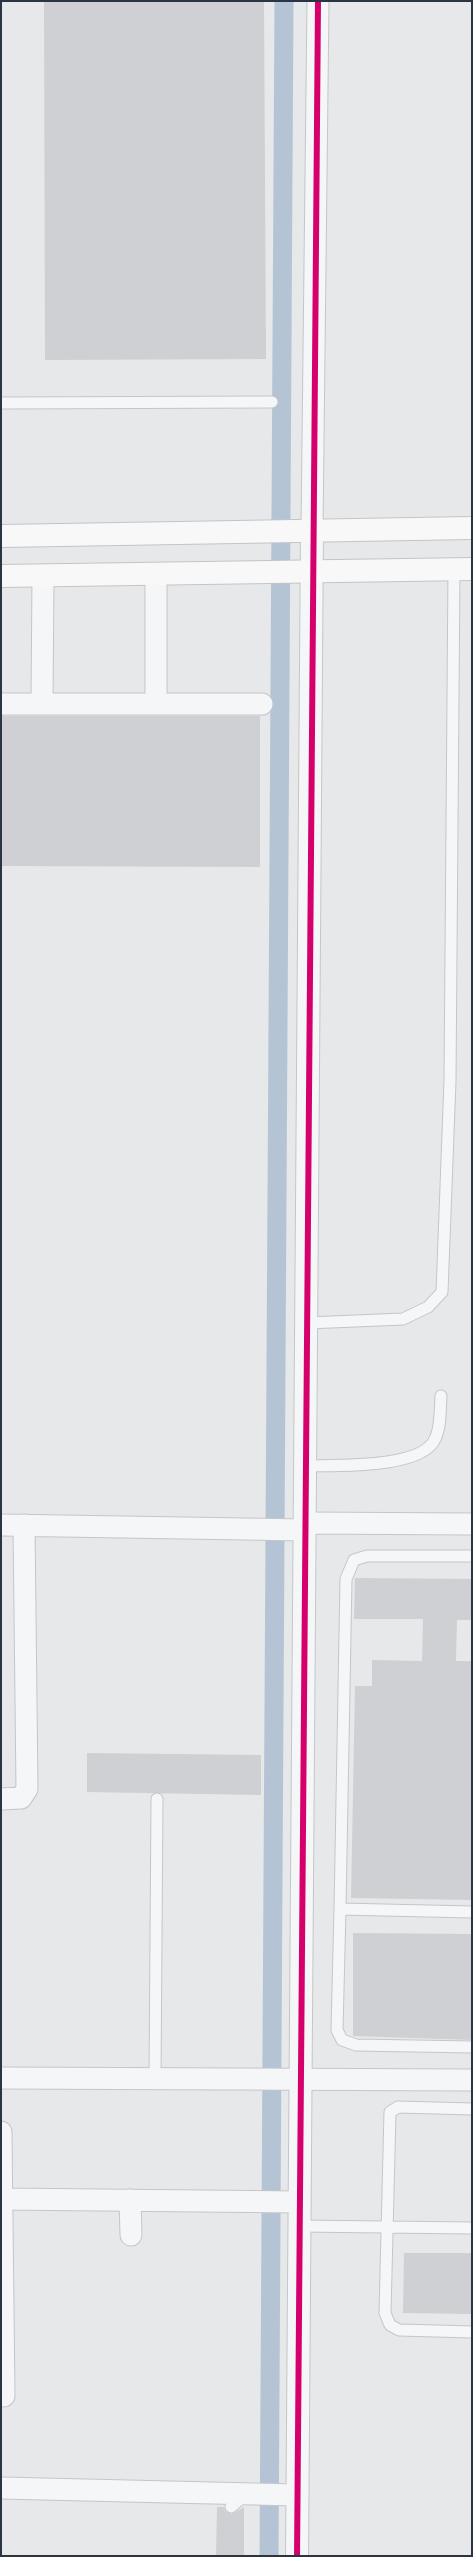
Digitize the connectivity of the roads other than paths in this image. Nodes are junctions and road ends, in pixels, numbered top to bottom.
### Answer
1 (318, 1) edge
2 (272, 402) dead end
3 (1, 403) edge
4 (472, 528) edge
5 (312, 529) junction
6 (1, 536) edge
7 (463, 569) edge
8 (313, 570) junction
9 (156, 574) junction
10 (43, 575) junction
11 (1, 576) edge
12 (1, 704) edge
13 (42, 704) junction
14 (156, 704) junction
15 (262, 704) dead end
16 (307, 1323) junction
17 (441, 1396) dead end
18 (306, 1466) junction
19 (472, 1524) edge
20 (1, 1525) edge
21 (24, 1525) junction
22 (294, 1528) junction
23 (472, 1556) edge
24 (1, 1798) edge
25 (157, 1798) dead end
26 (340, 1909) junction
27 (472, 1912) edge
28 (472, 2047) edge
29 (1, 2078) edge
30 (155, 2078) junction
31 (294, 2079) junction
32 (472, 2080) edge
33 (472, 2109) edge
34 (1, 2132) edge
35 (2, 2199) edge
36 (130, 2200) junction
37 (292, 2202) junction
38 (300, 2226) junction
39 (386, 2227) junction
40 (472, 2228) edge
41 (131, 2236) dead end
42 (2, 2328) edge
43 (472, 2332) edge
44 (4, 2396) dead end
45 (1, 2488) edge
46 (254, 2493) junction
47 (291, 2494) junction
48 (231, 2507) dead end
49 (297, 2556) edge

1 - 5 street
2 - 3 lane
4 - 5 main road
5 - 6 main road
5 - 8 street
7 - 8 main road
7 - 16 lane
8 - 9 main road
8 - 16 street
9 - 10 main road
9 - 14 street
10 - 11 main road
10 - 13 street
12 - 13 street
13 - 14 street
14 - 15 street
16 - 18 street
17 - 18 lane
18 - 22 street
19 - 22 street
20 - 21 street
21 - 22 street
21 - 24 street
22 - 31 street
23 - 26 lane
25 - 30 lane
26 - 27 lane
26 - 28 lane
29 - 30 street
30 - 31 street
31 - 32 street
31 - 37 street
33 - 39 lane
34 - 35 street
35 - 36 street
35 - 42 street
36 - 37 street
36 - 41 street
37 - 38 street
38 - 39 lane
38 - 47 street
39 - 40 lane
39 - 43 lane
42 - 44 street
45 - 46 street
46 - 47 street
46 - 48 lane
47 - 49 street

